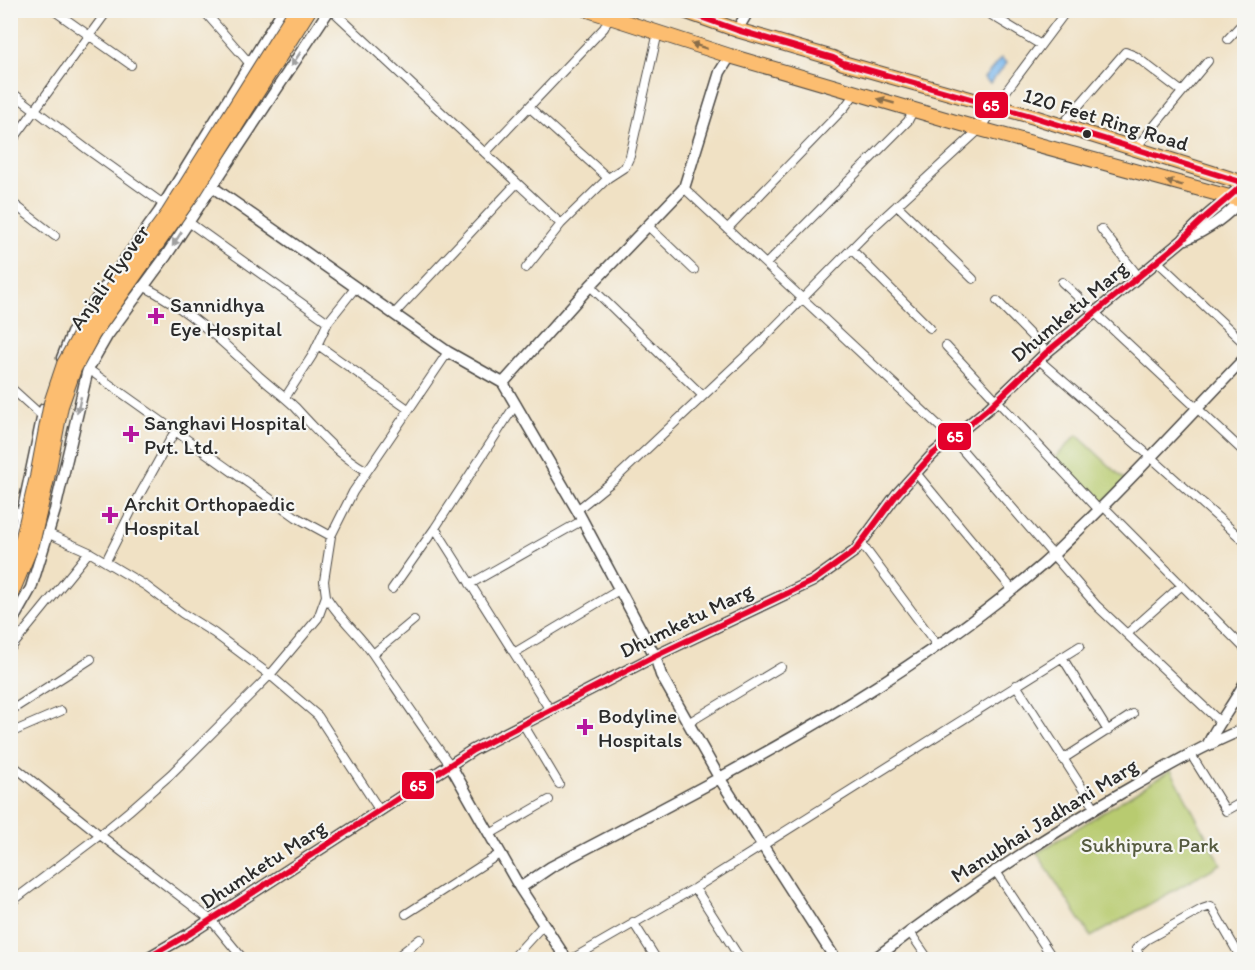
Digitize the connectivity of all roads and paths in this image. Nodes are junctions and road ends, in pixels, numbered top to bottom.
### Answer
1 (53, 10) edge
2 (108, 10) edge
3 (283, 10) edge
4 (296, 10) edge
5 (309, 10) edge
6 (330, 10) edge
7 (588, 10) edge
8 (681, 10) edge
9 (749, 10) edge
10 (983, 10) edge
11 (1067, 10) edge
12 (205, 11) edge
13 (609, 18) junction
14 (737, 30) junction
15 (1245, 30) edge
16 (658, 32) junction
17 (89, 37) junction
18 (1228, 39) dead end
19 (1041, 45) junction
20 (730, 56) junction
21 (1208, 61) dead end
22 (131, 65) dead end
23 (251, 65) junction
24 (10, 91) edge
25 (856, 92) junction
26 (1181, 92) junction
27 (995, 106) junction
28 (529, 108) junction
29 (36, 109) junction
30 (914, 109) junction
31 (1061, 126) junction
32 (980, 129) junction
33 (10, 144) edge
34 (1135, 149) junction
35 (485, 153) junction
36 (608, 178) junction
37 (517, 183) junction
38 (1245, 183) edge
39 (211, 186) junction
40 (684, 188) junction
41 (1240, 199) edge
42 (10, 201) edge
43 (164, 205) junction
44 (897, 205) junction
45 (188, 222) junction
46 (561, 224) junction
47 (648, 226) junction
48 (728, 228) junction
49 (1101, 229) dead end
50 (55, 236) dead end
51 (851, 249) junction
52 (1158, 262) junction
53 (766, 264) junction
54 (525, 268) dead end
55 (694, 270) dead end
56 (1139, 277) junction
57 (973, 279) dead end
58 (1062, 282) dead end
59 (143, 286) junction
60 (590, 286) junction
61 (356, 287) junction
62 (803, 298) junction
63 (998, 301) dead end
64 (1094, 313) junction
65 (394, 314) junction
66 (328, 322) junction
67 (930, 328) dead end
68 (1245, 343) edge
69 (318, 345) junction
70 (946, 346) dead end
71 (448, 352) junction
72 (1043, 356) junction
73 (1245, 359) edge
74 (88, 369) junction
75 (504, 383) junction
76 (10, 387) edge
77 (702, 395) junction
78 (285, 398) junction
79 (996, 401) junction
80 (516, 404) junction
81 (408, 409) junction
82 (1197, 409) junction
83 (42, 416) junction
84 (175, 431) junction
85 (952, 438) junction
86 (1245, 452) edge
87 (1152, 458) junction
88 (367, 471) junction
89 (916, 473) junction
90 (10, 505) edge
91 (1101, 508) junction
92 (580, 515) junction
93 (21, 518) junction
94 (435, 528) junction
95 (47, 533) junction
96 (331, 536) junction
97 (1245, 541) edge
98 (861, 543) junction
99 (10, 549) edge
100 (89, 552) junction
101 (1053, 555) junction
102 (106, 561) junction
103 (10, 569) edge
104 (470, 584) junction
105 (1182, 585) junction
106 (392, 589) dead end
107 (1012, 589) junction
108 (619, 590) junction
109 (326, 596) junction
110 (10, 597) edge
111 (414, 620) dead end
112 (10, 624) edge
113 (1128, 633) junction
114 (937, 645) junction
115 (1080, 646) dead end
116 (1245, 648) edge
117 (10, 649) edge
118 (514, 653) junction
119 (373, 654) junction
120 (655, 656) junction
121 (1062, 657) junction
122 (91, 659) dead end
123 (781, 667) dead end
124 (270, 675) junction
125 (1245, 684) edge
126 (1016, 685) junction
127 (550, 710) junction
128 (10, 711) edge
129 (61, 711) dead end
130 (1133, 714) dead end
131 (1220, 720) junction
132 (688, 723) junction
133 (523, 724) junction
134 (1245, 729) edge
135 (1108, 730) junction
136 (10, 733) edge
137 (1208, 744) junction
138 (1190, 753) junction
139 (1064, 759) junction
140 (10, 763) edge
141 (451, 766) junction
142 (720, 779) junction
143 (559, 784) dead end
144 (549, 800) dead end
145 (1245, 801) edge
146 (1095, 808) junction
147 (380, 811) junction
148 (490, 834) junction
149 (100, 835) junction
150 (763, 844) junction
151 (501, 853) junction
152 (995, 870) junction
153 (520, 888) junction
154 (695, 888) junction
155 (10, 903) edge
156 (406, 914) dead end
157 (211, 920) junction
158 (633, 922) junction
159 (543, 925) junction
160 (909, 931) junction
161 (420, 939) dead end
162 (144, 960) edge
163 (244, 960) edge
164 (393, 960) edge
165 (511, 960) edge
166 (569, 960) edge
167 (657, 960) edge
168 (741, 960) edge
169 (836, 960) edge
170 (873, 960) edge
171 (930, 960) edge
172 (1054, 960) edge
173 (1142, 960) edge
174 (1242, 960) edge

1 - 17 street
2 - 17 street
3 - 23 street
4 - 103 main road, Anjali Flyover, bridge
5 - 110 main road, Anjali Flyover, bridge
6 - 35 street
6 -> 39 street
7 - 13 main road, 120 Feet Ring Road
8 - 14 main road, 120 Feet Ring Road
9 - 14 street
10 - 19 street
11 - 19 street
12 - 23 street
13 - 16 main road, 120 Feet Ring Road
13 - 28 street
14 - 27 main road, 120 Feet Ring Road
15 - 18 street
20 -> 16 main road, 120 Feet Ring Road
16 - 36 street
17 - 22 street
17 - 29 street
19 - 27 street
20 - 25 main road, 120 Feet Ring Road
20 - 40 street
21 - 26 street
23 - 43 street
24 - 29 street
30 -> 25 main road, 120 Feet Ring Road
25 - 48 street
26 - 31 street
26 - 34 street
27 - 31 main road, 120 Feet Ring Road
27 - 32 street
28 - 35 street
28 - 36 street
29 - 33 street
29 - 43 street
30 - 32 main road, 120 Feet Ring Road
30 - 53 street
31 - 34 main road, 120 Feet Ring Road
41 -> 32 main road, 120 Feet Ring Road
32 - 44 street
34 - 38 main road, 120 Feet Ring Road
35 - 37 street
36 - 46 street
37 - 46 street
37 - 65 street
38 - 41 street, Dhumketu Marg
39 - 45 street
39 - 61 street
40 - 47 street
40 - 48 street
41 - 52 street, Dhumketu Marg
42 - 50 street
43 - 45 street
43 - 83 street
44 - 51 street
44 - 57 street
45 -> 59 street
45 - 66 street
46 - 54 street
47 - 55 street
47 - 60 street
48 - 53 street
49 - 56 street
51 - 62 street
51 - 67 street
52 - 56 street, Dhumketu Marg
52 - 68 street
53 - 62 street
56 - 64 street, Dhumketu Marg
58 - 64 street
59 - 74 street
59 - 78 street
60 - 75 street
60 - 77 street
61 - 65 street
61 - 66 street
62 - 77 street
62 - 85 street
63 - 72 street
64 - 72 street, Dhumketu Marg
64 - 82 street
65 - 71 street
66 - 69 street
69 - 78 street
69 - 81 street
70 - 79 street
71 - 75 street
71 - 81 street
72 - 79 street, Dhumketu Marg
72 - 87 street
73 - 82 street
74 - 84 street
74 -> 95 street
75 - 80 street
76 - 83 street
77 - 92 street
78 - 88 street
79 - 85 street, Dhumketu Marg
79 - 91 street
80 - 92 street
80 - 94 street
81 - 88 street
82 - 86 street
82 - 87 street
83 - 93 street
84 - 96 street
84 - 102 street
85 - 89 street, Dhumketu Marg
85 - 101 street
87 - 91 street
87 - 97 street
88 - 96 street
89 - 98 street, Dhumketu Marg
89 - 107 street
90 - 93 street
91 - 101 street
91 - 105 street
92 - 104 street
92 - 108 street
93 - 95 street
93 - 99 street
94 - 104 street
94 - 106 street
95 - 100 street
95 - 112 street
96 - 109 street
98 - 114 street
98 - 120 street, Dhumketu Marg
100 - 102 street
100 - 117 street
101 - 107 street
101 - 113 street
102 - 124 street
104 - 118 street
105 - 113 street
105 - 116 street
107 - 114 street
108 - 118 street
108 - 120 street
109 - 119 street
109 - 124 street
111 - 119 street
113 - 131 street
114 - 142 street
115 - 121 street
118 - 127 street
119 - 141 street
120 - 127 street, Dhumketu Marg
120 - 132 street
121 - 126 street
121 - 135 street
122 - 128 street
123 - 132 street
124 - 147 street
124 - 149 street
125 - 131 street
126 - 139 street
126 - 150 street
127 - 133 street, Dhumketu Marg
129 - 136 street
130 - 135 street
131 - 137 street
132 - 142 street
133 - 141 street, Dhumketu Marg
133 - 143 street
134 - 137 street, Manubhai Jadhani Marg
135 - 139 street
137 - 138 street, Manubhai Jadhani Marg
138 - 145 street
138 - 146 street, Manubhai Jadhani Marg
139 - 146 street
140 - 149 street
141 - 147 street, Dhumketu Marg
141 - 148 street
142 - 150 street
142 - 153 street
144 - 148 street
146 - 152 street, Manubhai Jadhani Marg
147 - 157 street, Dhumketu Marg
148 - 151 street
149 - 155 street
149 - 157 street
150 - 154 street
150 - 169 street
151 - 153 street
151 - 156 street
152 - 160 street, Manubhai Jadhani Marg
152 - 172 street
153 - 159 street
154 - 158 street
154 - 168 street
157 - 162 street, Dhumketu Marg
157 - 163 street
158 - 166 street
158 - 167 street
159 - 165 street
159 - 166 street
160 - 170 street, Manubhai Jadhani Marg
160 - 171 street
161 - 164 street
173 - 174 street

